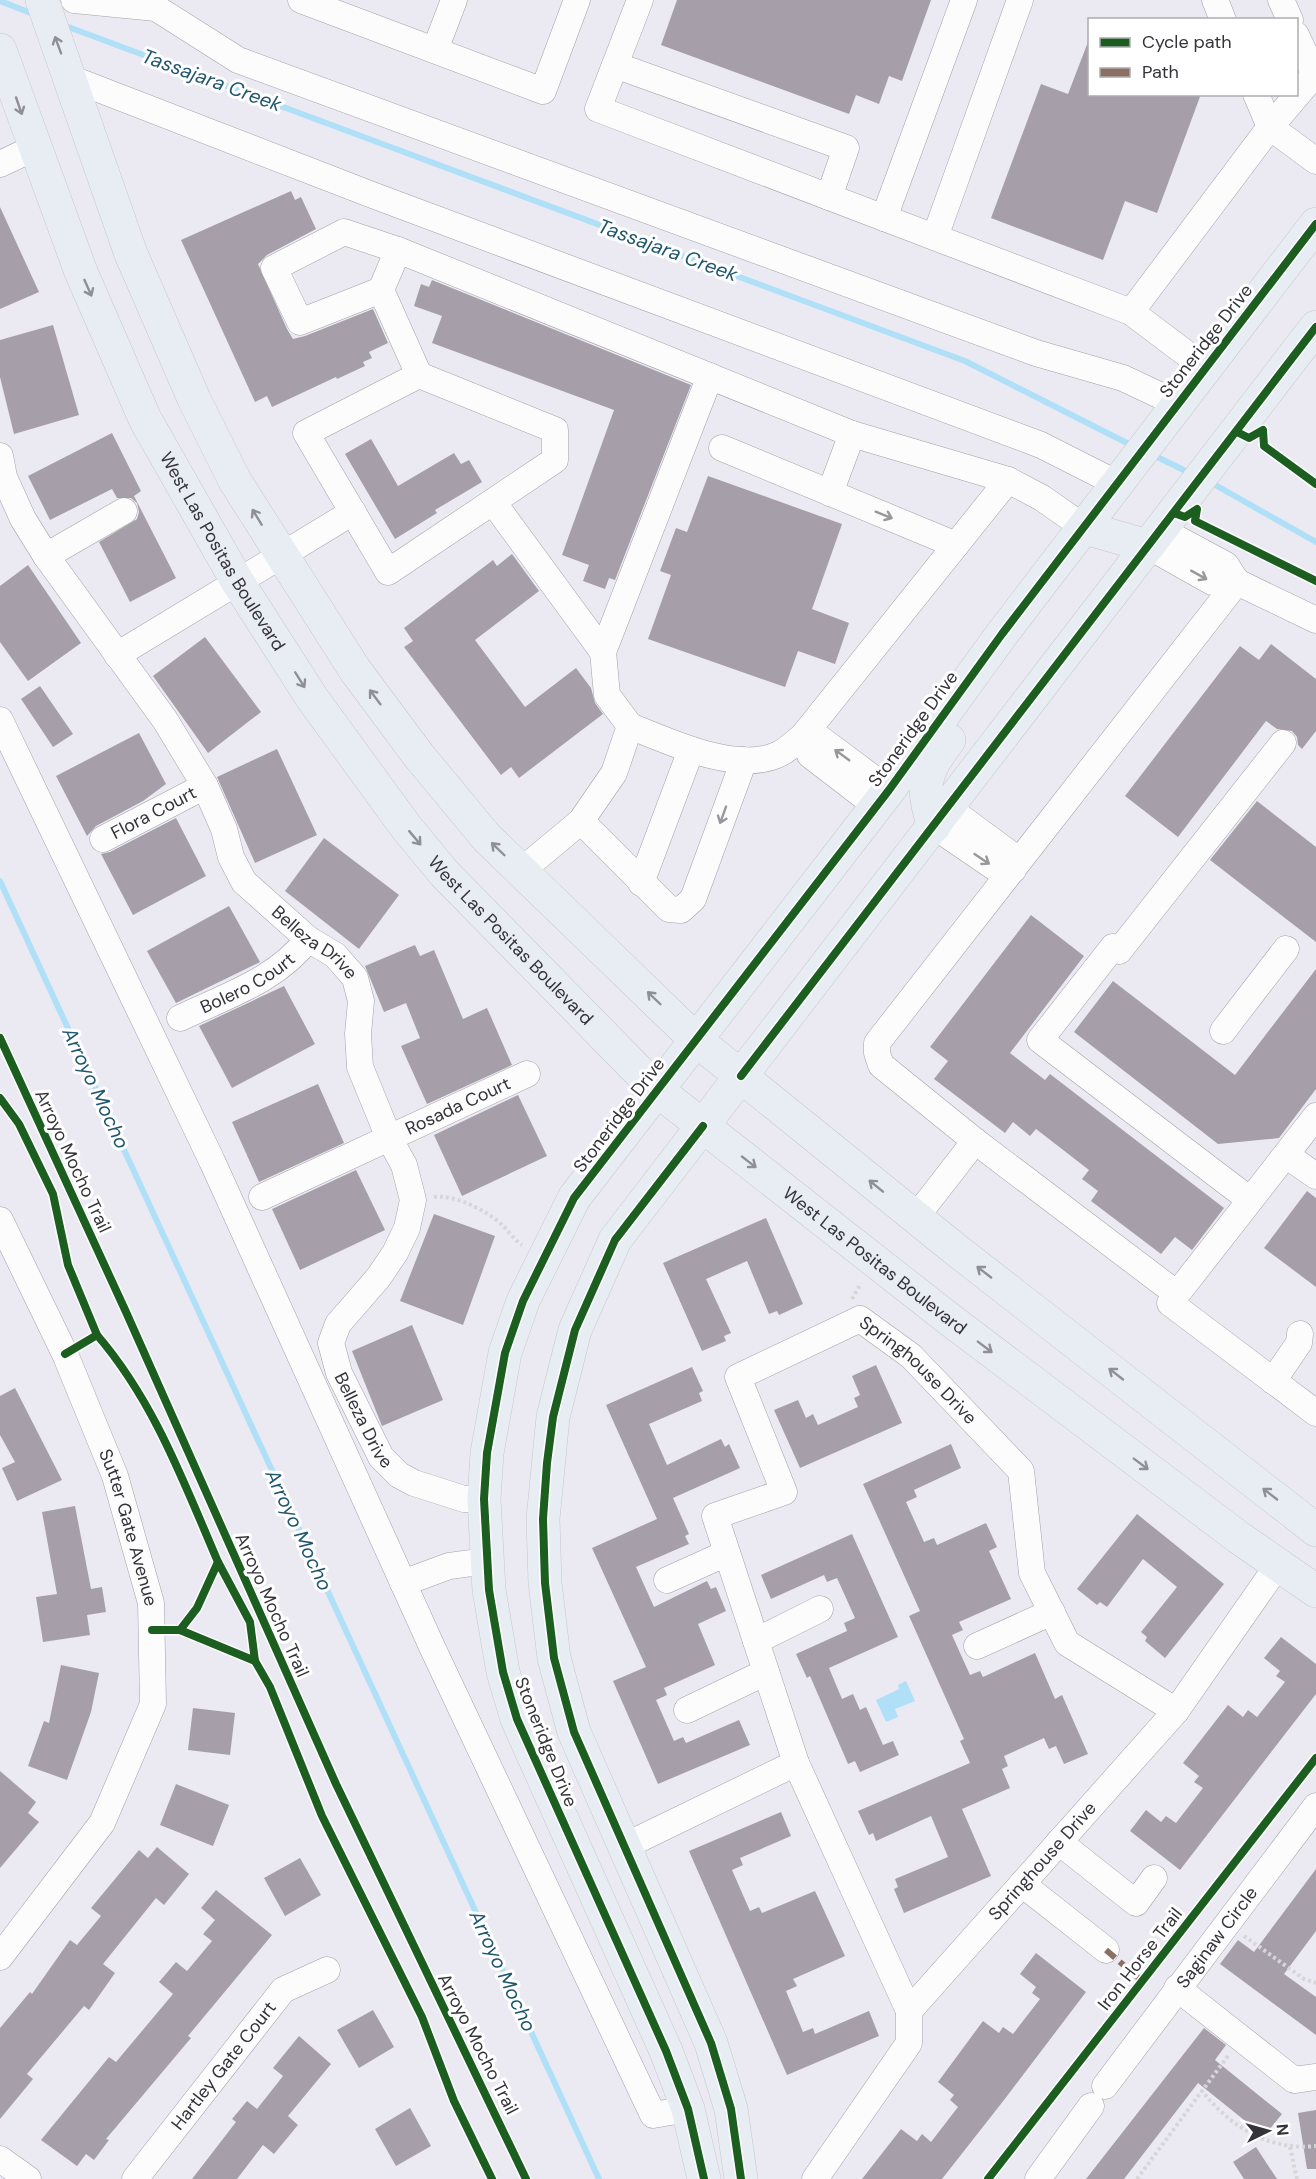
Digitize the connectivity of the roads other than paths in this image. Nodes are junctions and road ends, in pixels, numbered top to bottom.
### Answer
1 (301, 0) edge
2 (454, 0) edge
3 (577, 0) edge
4 (640, 0) edge
5 (964, 0) edge
6 (1020, 0) edge
7 (1215, 0) edge
8 (1281, 0) edge
9 (54, 4) edge
10 (1222, 18) edge
11 (1289, 18) edge
12 (1298, 39) edge
13 (0, 51) edge
14 (435, 51) junction
15 (615, 65) junction
16 (1315, 74) edge
17 (70, 78) junction
18 (1298, 94) edge
19 (1257, 96) edge
20 (1296, 96) edge
21 (1270, 127) junction
22 (34, 148) junction
23 (1316, 161) edge
24 (0, 164) edge
25 (829, 197) junction
26 (884, 218) junction
27 (1316, 224) edge
28 (935, 237) junction
29 (398, 250) junction
30 (381, 290) junction
31 (1131, 312) junction
32 (1316, 327) edge
33 (1204, 367) junction
34 (419, 375) junction
35 (710, 376) junction
36 (1174, 407) junction
37 (852, 434) junction
38 (722, 448) dead end
39 (0, 456) edge
40 (1008, 480) junction
41 (1117, 481) junction
42 (830, 493) junction
43 (493, 502) junction
44 (124, 511) dead end
45 (353, 513) junction
46 (1085, 528) junction
47 (1161, 530) junction
48 (956, 545) junction
49 (280, 555) junction
50 (46, 556) junction
51 (237, 581) junction
52 (1237, 582) junction
53 (1316, 620) edge
54 (1002, 634) junction
55 (603, 652) junction
56 (117, 655) junction
57 (0, 720) edge
58 (630, 726) junction
59 (803, 736) junction
60 (1283, 743) dead end
61 (691, 750) junction
62 (744, 760) junction
63 (205, 786) junction
64 (882, 797) junction
65 (941, 817) junction
66 (581, 821) junction
67 (104, 839) dead end
68 (1013, 870) junction
69 (521, 871) junction
70 (641, 883) junction
71 (308, 939) junction
72 (1286, 949) dead end
73 (180, 1018) dead end
74 (1223, 1031) dead end
75 (695, 1040) junction
76 (527, 1074) dead end
77 (741, 1076) junction
78 (657, 1090) junction
79 (1316, 1116) edge
80 (702, 1126) junction
81 (389, 1138) junction
82 (975, 1141) junction
83 (1286, 1155) junction
84 (1316, 1176) edge
85 (262, 1197) dead end
86 (1250, 1200) junction
87 (916, 1217) junction
88 (0, 1220) edge
89 (9, 1265) edge
90 (1170, 1303) dead end
91 (1300, 1334) dead end
92 (1273, 1381) junction
93 (1316, 1413) edge
94 (484, 1499) junction
95 (1316, 1530) edge
96 (727, 1553) junction
97 (487, 1561) junction
98 (1278, 1565) junction
99 (667, 1580) dead end
100 (404, 1583) junction
101 (1316, 1591) edge
102 (820, 1609) dead end
103 (1052, 1612) junction
104 (756, 1641) junction
105 (977, 1646) dead end
106 (766, 1672) junction
107 (687, 1710) dead end
108 (1176, 1711) junction
109 (796, 1763) junction
110 (1316, 1806) edge
111 (1059, 1842) junction
112 (624, 1846) junction
113 (582, 1866) junction
114 (1154, 1878) dead end
115 (1022, 1884) junction
116 (1106, 1950) dead end
117 (0, 1958) edge
118 (327, 1970) dead end
119 (1177, 1988) junction
120 (909, 2011) junction
121 (1316, 2077) edge
122 (688, 2109) junction
123 (0, 2159) edge
124 (27, 2179) edge
125 (135, 2179) edge
126 (704, 2179) edge
127 (741, 2179) edge
128 (815, 2179) edge
129 (1038, 2179) edge

1 - 14 street
2 - 14 street
3 - 14 street
4 - 15 street
5 - 26 street
6 - 28 street
7 - 10 street
8 - 11 street
17 -> 9 main road
9 - 36 street
12 - 16 street
13 -> 22 main road, West Las Positas Boulevard
15 - 25 street
15 - 25 street
16 - 18 street
17 - 41 street
49 -> 17 main road
19 - 21 street
20 - 21 street
21 - 23 street
21 - 31 street
22 - 24 street
22 -> 51 main road, West Las Positas Boulevard
25 - 26 street
26 - 28 street
27 - 33 main road, Stoneridge Drive
28 - 31 street
29 - 30 street
29 - 30 street
29 - 35 street
30 - 34 street
31 - 33 street
32 - 47 main road, Stoneridge Drive
33 - 36 main road, Stoneridge Drive
34 - 43 street
34 - 45 street
35 - 37 street
35 - 55 street
36 - 41 main road, Stoneridge Drive
37 - 40 street
37 - 42 street
38 - 42 street
39 - 50 street, Belleza Drive
40 - 46 street
40 - 48 street
41 - 46 main road, Stoneridge Drive
42 -> 48 street
43 - 45 street
43 - 55 street
44 - 50 street
45 - 49 street
46 - 47 main road
46 - 54 main road, Stoneridge Drive
47 - 52 street
47 - 65 main road, Stoneridge Drive
48 - 59 street
49 - 51 street
69 -> 49 main road
50 - 56 street, Belleza Drive
51 - 56 street
51 -> 78 main road, West Las Positas Boulevard
52 - 53 street
52 - 68 street
54 - 64 main road, Stoneridge Drive
54 - 65 main road
55 - 58 street
56 - 63 street, Belleza Drive
57 - 100 street
58 - 61 street
58 - 66 street
59 - 62 street
59 - 64 street
60 - 86 street
61 - 62 street
61 - 70 street
62 -> 70 street
63 - 67 street, Flora Court
63 - 71 street, Belleza Drive
64 - 75 main road, Stoneridge Drive
65 - 68 street
65 - 77 main road, Stoneridge Drive
66 - 69 street
66 - 70 street
68 - 82 street
75 -> 69 main road
71 - 73 street, Bolero Court
71 - 81 street, Belleza Drive
72 - 74 street
75 - 77 main road
75 - 78 main road, Stoneridge Drive
76 - 81 street, Rosada Court
77 - 80 main road, Stoneridge Drive
87 -> 77 main road
78 - 80 main road, West Las Positas Boulevard
78 - 94 main road, Stoneridge Drive
79 - 83 street
80 -> 98 main road, West Las Positas Boulevard
80 - 112 main road, Stoneridge Drive
81 - 85 street, Rosada Court
81 - 94 street, Belleza Drive
82 - 86 street
82 - 87 street
83 - 84 street
83 - 86 street
95 -> 87 main road
88 - 89 street, Sutter Gate Avenue
89 - 117 street, Sutter Gate Avenue
90 - 92 street
91 - 92 street
92 - 93 street
94 - 97 main road, Stoneridge Drive
96 - 99 street
96 - 103 street, Springhouse Drive
96 - 104 street, Springhouse Drive
97 - 100 street
97 - 113 main road, Stoneridge Drive
98 - 101 main road, West Las Positas Boulevard
98 - 108 street, Springhouse Drive
100 - 122 street
102 - 104 street
103 - 105 street
103 - 108 street, Springhouse Drive
104 - 106 street, Springhouse Drive
106 - 107 street
106 - 109 street, Springhouse Drive
108 - 111 street, Springhouse Drive
109 - 112 street
109 - 120 street, Springhouse Drive
110 - 119 street, Saginaw Circle
111 - 114 street
111 - 115 street, Springhouse Drive
112 - 113 main road
112 - 127 main road, Stoneridge Drive
113 - 122 main road, Stoneridge Drive
115 - 116 street
115 - 120 street, Springhouse Drive
118 - 125 street, Hartley Gate Court
119 - 121 street, Saginaw Circle
119 - 129 street
120 - 128 street, Springhouse Drive
122 - 126 main road, Stoneridge Drive
123 - 124 street

